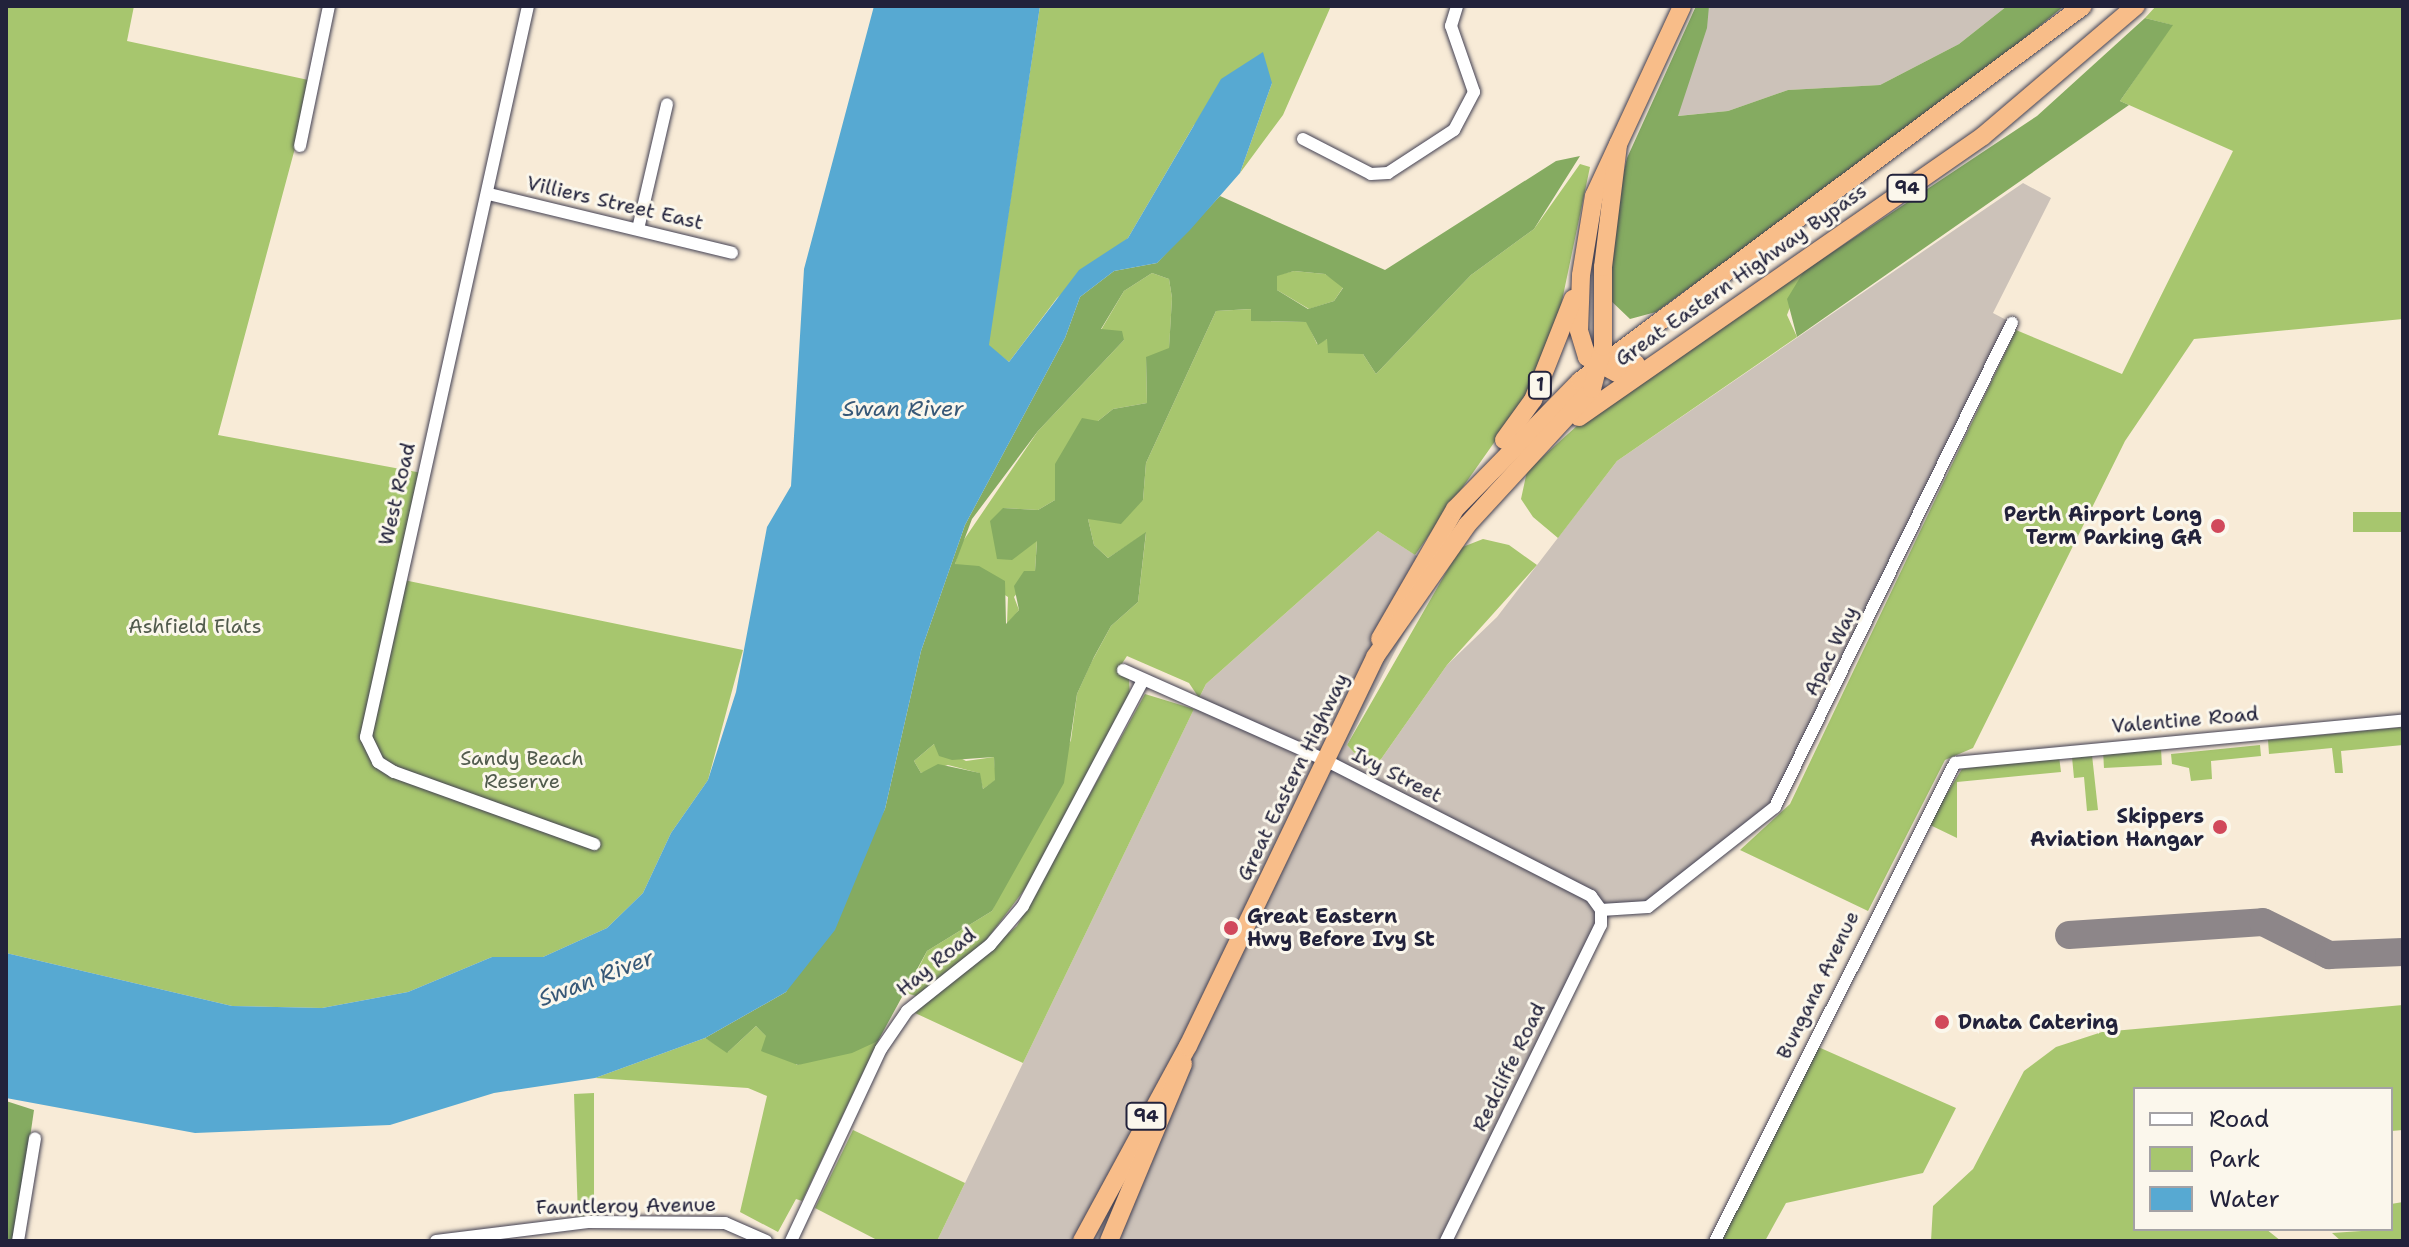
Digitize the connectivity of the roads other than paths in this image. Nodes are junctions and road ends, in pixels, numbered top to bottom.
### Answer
1 (329, 6) edge
2 (528, 6) edge
3 (1457, 6) edge
4 (1682, 6) edge
5 (2083, 6) edge
6 (2136, 6) edge
7 (667, 104) dead end
8 (1303, 139) dead end
9 (1618, 144) junction
10 (300, 146) dead end
11 (489, 194) junction
12 (638, 229) junction
13 (732, 253) dead end
14 (1581, 275) junction
15 (1603, 309) junction
16 (2012, 323) dead end
17 (1649, 328) junction
18 (1685, 340) junction
19 (1600, 366) junction
20 (1559, 433) junction
21 (1476, 482) junction
22 (1375, 657) junction
23 (1123, 670) dead end
24 (1143, 680) junction
25 (2403, 721) edge
26 (1970, 759) joint
27 (1325, 760) junction
28 (594, 844) dead end
29 (1601, 910) junction
30 (1188, 1046) junction
31 (35, 1138) dead end
32 (18, 1241) edge
33 (436, 1241) edge
34 (766, 1241) edge
35 (791, 1241) edge
36 (1082, 1241) edge
37 (1109, 1241) edge
38 (1446, 1241) edge
39 (1715, 1241) edge

1 - 10 street
2 - 11 street, West Road
3 - 8 street
4 - 9 highway, Great Eastern Highway / 1
5 - 17 highway, Great Eastern Highway Bypass / 94
6 - 18 highway, Great Eastern Highway Bypass / 94
7 - 12 street
9 - 14 highway, Great Eastern Highway / 1
9 - 15 highway, Great Eastern Highway / 1
11 - 12 street, Villiers Street East
11 - 28 street, West Road
12 - 13 street, Villiers Street East
14 - 19 highway, Great Eastern Highway
14 - 21 highway, 1
15 - 17 highway
15 - 19 highway, Great Eastern Highway / 1
16 - 29 street, Apac Way
17 - 19 highway, Great Eastern Highway Bypass / 94
18 - 19 highway
18 - 20 highway, Great Eastern Highway Bypass / 94
19 - 20 highway, Great Eastern Highway / 1
19 - 21 highway, Great Eastern Highway / 94
20 - 22 highway, Great Eastern Highway / 94
21 - 22 highway, Great Eastern Highway / 94
22 - 27 highway, Great Eastern Highway / 94
23 - 24 street, Ivy Street
24 - 27 street, Ivy Street
24 - 35 street, Hay Road
25 - 26 street, Valentine Road
26 - 39 street, Bungana Avenue
27 - 29 street, Ivy Street
27 - 30 highway, Great Eastern Highway / 94
29 - 38 street, Redcliffe Road
30 - 36 highway, Great Eastern Highway / 94
30 - 37 highway, Great Eastern Highway / 94
31 - 32 street
33 - 34 street, Fauntleroy Avenue

